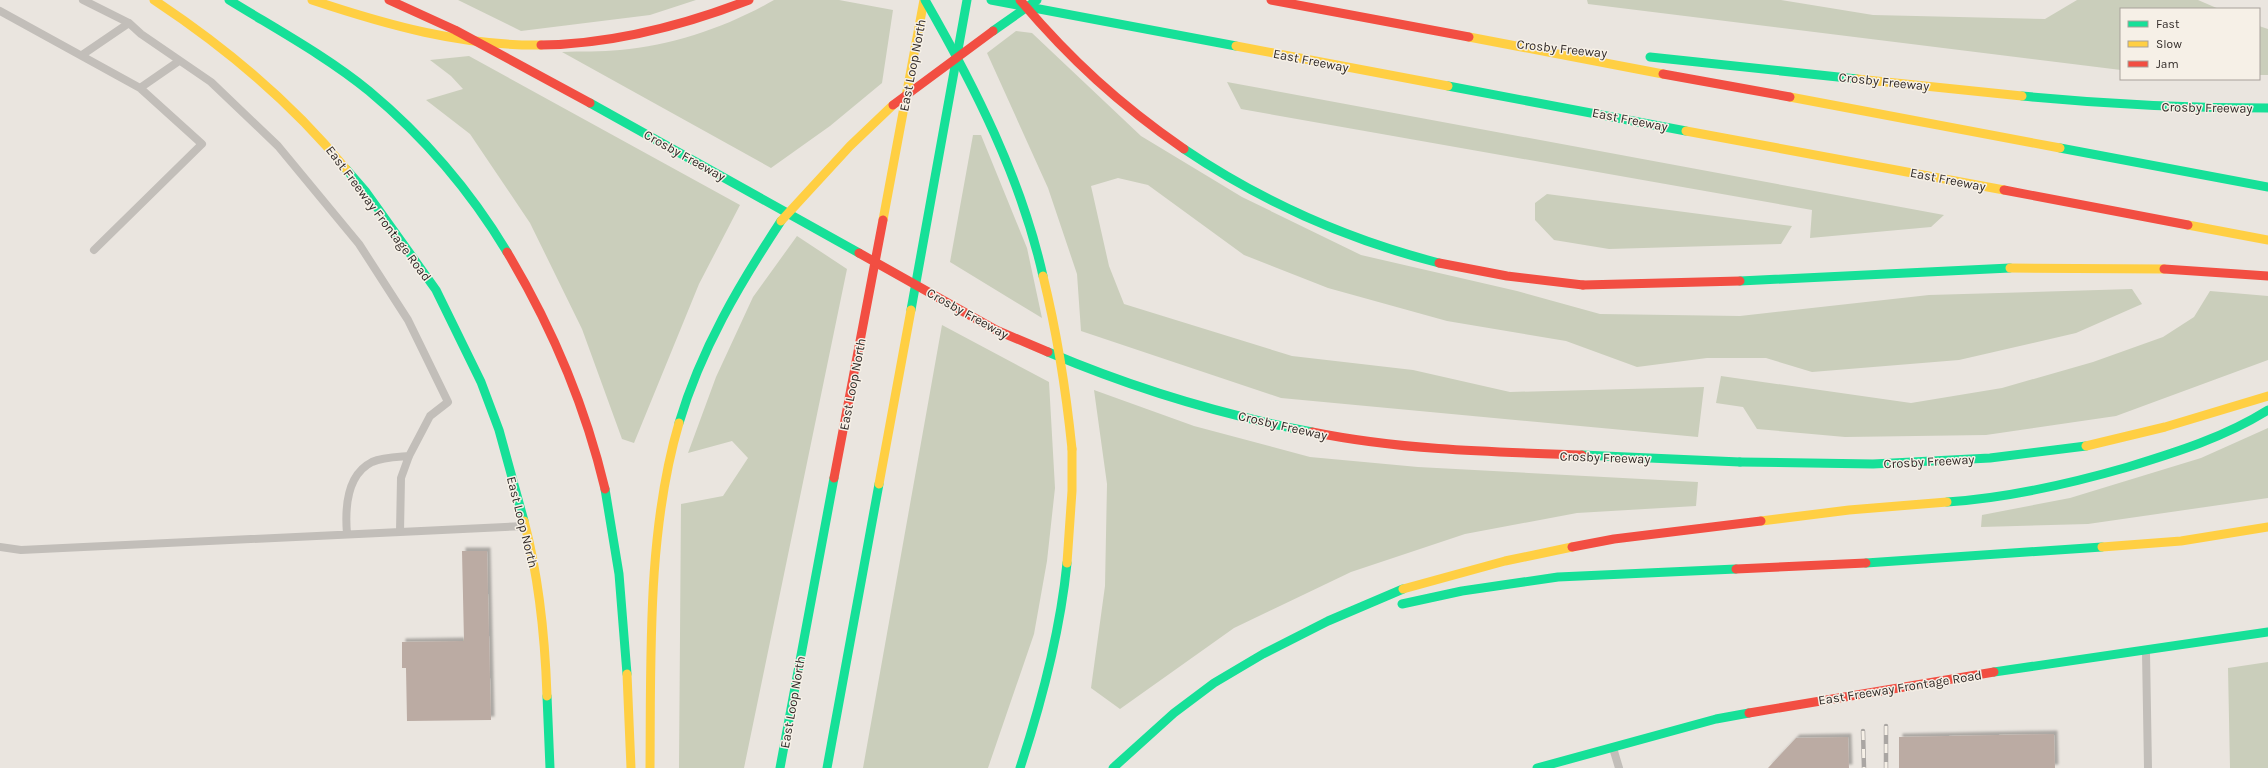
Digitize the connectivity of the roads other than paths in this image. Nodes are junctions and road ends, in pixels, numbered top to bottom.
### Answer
1 (83, 0) edge
2 (154, 0) edge
3 (229, 0) edge
4 (312, 0) edge
5 (389, 0) edge
6 (749, 0) edge
7 (924, 0) edge
8 (968, 0) edge
9 (991, 0) edge
10 (1020, 0) edge
11 (1271, 0) edge
12 (1037, 4) edge
13 (0, 11) edge
14 (129, 23) junction
15 (1502, 42) junction
16 (1597, 52) dead end
17 (82, 55) junction
18 (1636, 56) dead end
19 (179, 61) junction
20 (140, 88) junction
21 (2268, 108) edge
22 (2268, 187) edge
23 (2268, 240) edge
24 (94, 250) dead end
25 (2268, 276) edge
26 (436, 290) joint
27 (2268, 396) edge
28 (2268, 410) edge
29 (409, 456) junction
30 (525, 526) junction
31 (2268, 528) edge
32 (400, 532) junction
33 (347, 534) junction
34 (0, 547) edge
35 (1391, 607) dead end
36 (1376, 611) dead end
37 (2268, 632) edge
38 (2146, 651) junction
39 (1263, 654) junction
40 (1612, 746) junction
41 (550, 768) edge
42 (631, 768) edge
43 (650, 768) edge
44 (780, 768) edge
45 (828, 768) edge
46 (1020, 768) edge
47 (1113, 768) edge
48 (1537, 768) edge
49 (1619, 768) edge
50 (2148, 768) edge

1 - 14 lane
2 - 26 main road, East Freeway Frontage Road
3 - 42 main road
4 - 6 main road
5 - 27 main road, Crosby Freeway, bridge
7 - 44 main road, East Loop North
7 - 46 main road, bridge
8 - 45 main road
9 - 12 main road, East Freeway, bridge
10 - 25 main road, bridge
11 - 15 main road
12 - 23 main road, East Freeway
12 - 43 main road, bridge
13 - 17 lane
14 - 17 lane
14 - 19 lane
15 - 16 main road, Crosby Freeway
15 - 22 main road
17 - 20 lane
18 - 21 main road, Crosby Freeway
19 - 20 lane
19 - 29 lane
20 - 24 lane
26 - 30 main road, East Loop North
28 - 39 main road
29 - 32 lane
29 - 33 lane
30 - 32 lane
30 - 41 main road, East Loop North
31 - 35 main road
32 - 33 lane
33 - 34 lane
36 - 39 main road
37 - 38 main road, East Freeway Frontage Road
38 - 40 main road, East Freeway Frontage Road
38 - 50 lane
39 - 47 main road
40 - 48 main road, East Freeway Frontage Road
40 - 49 lane

